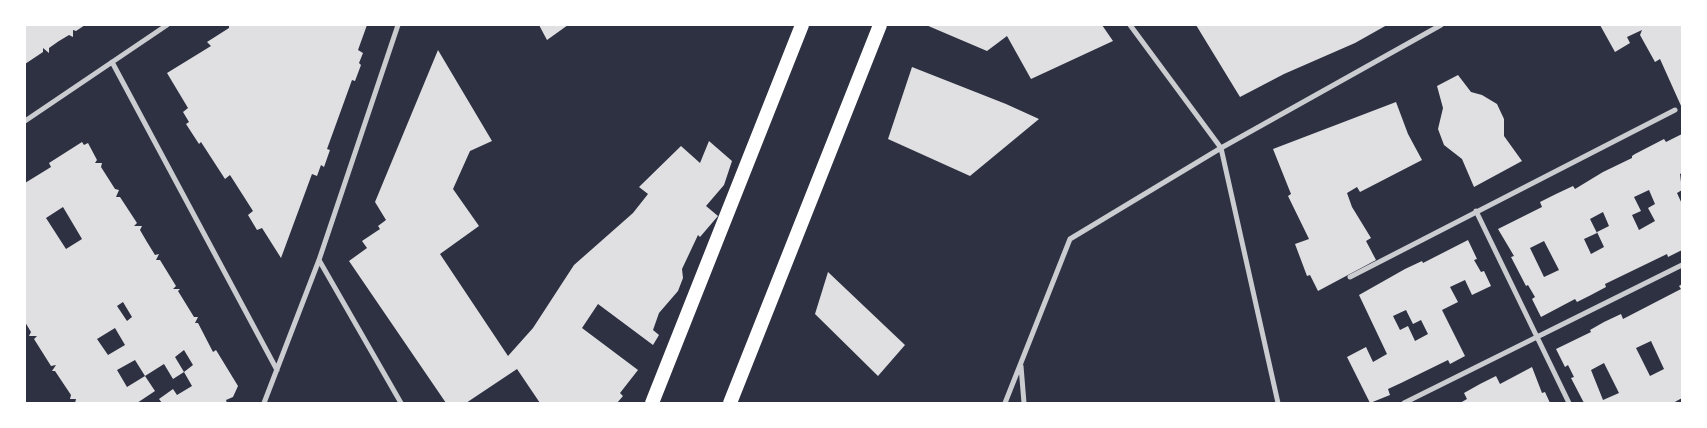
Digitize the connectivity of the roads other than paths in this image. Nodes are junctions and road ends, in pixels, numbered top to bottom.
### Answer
1 (167, 25) edge
2 (398, 25) edge
3 (802, 25) edge
4 (880, 25) edge
5 (1130, 25) edge
6 (1441, 25) edge
7 (112, 62) junction
8 (1675, 110) dead end
9 (25, 121) edge
10 (1221, 148) junction
11 (1476, 211) junction
12 (319, 260) junction
13 (1682, 265) edge
14 (1350, 277) dead end
15 (1537, 339) junction
16 (1021, 364) junction
17 (277, 370) junction
18 (264, 403) edge
19 (401, 403) edge
20 (652, 403) edge
21 (730, 403) edge
22 (1005, 403) edge
23 (1024, 403) edge
24 (1278, 403) edge
25 (1404, 403) edge
26 (1569, 403) edge

1 - 7 street
2 - 12 street
3 - 20 highway
4 - 21 highway
5 - 10 street
6 - 10 street
7 - 9 street
7 - 17 street
8 - 11 street
10 - 16 street
10 - 24 street
11 - 14 street
11 - 15 street
12 - 17 street
12 - 19 street
13 - 15 street
15 - 25 street
15 - 26 street
16 - 22 street
16 - 23 street
17 - 18 street

